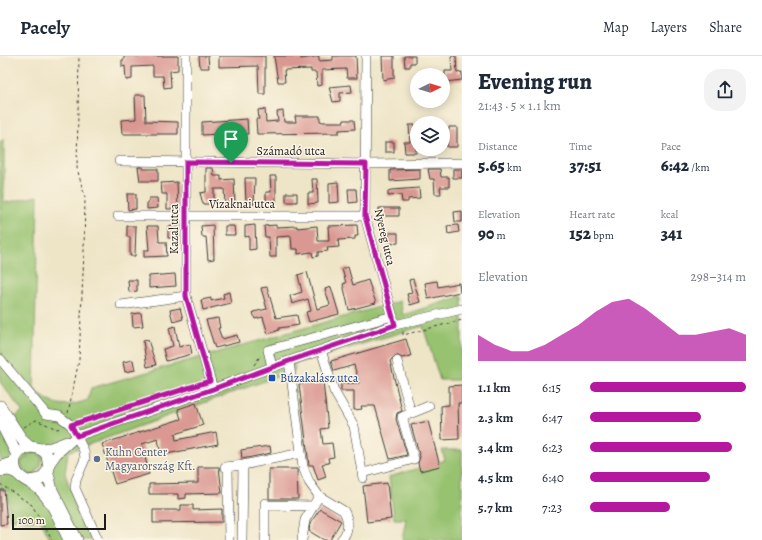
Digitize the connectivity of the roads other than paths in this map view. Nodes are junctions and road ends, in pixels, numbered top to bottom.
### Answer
1 (186, 56) edge
2 (366, 56) edge
3 (119, 161) dead end
4 (186, 162) junction
5 (462, 163) edge
6 (366, 164) junction
7 (118, 216) dead end
8 (186, 216) junction
9 (365, 216) junction
10 (186, 296) junction
11 (121, 305) dead end
12 (462, 309) edge
13 (393, 316) junction
14 (395, 325) junction
15 (321, 350) junction
16 (0, 359) edge
17 (289, 361) junction
18 (397, 361) dead end
19 (272, 367) junction
20 (211, 385) junction
21 (0, 406) edge
22 (429, 406) dead end
23 (411, 413) junction
24 (0, 421) edge
25 (75, 438) junction
26 (35, 448) junction
27 (301, 453) junction
28 (16, 458) junction
29 (243, 465) junction
30 (0, 466) edge
31 (49, 468) junction
32 (0, 472) edge
33 (18, 474) junction
34 (29, 482) junction
35 (320, 496) junction
36 (313, 506) junction
37 (69, 540) edge
38 (78, 540) edge
39 (98, 540) edge
40 (229, 540) edge
41 (242, 540) edge
42 (265, 540) edge
43 (302, 540) edge
44 (341, 540) edge

1 - 4 street, Kazal utca
2 - 6 street, Nyereg utca
3 - 4 street, Számadó utca
4 - 6 street, Számadó utca
4 - 8 street, Kazal utca
5 - 6 street, Számadó utca
6 - 9 street, Nyereg utca
7 - 8 street, Vízaknai utca
8 - 9 street, Vízaknai utca
8 - 10 street, Kazal utca
9 - 13 street, Nyereg utca
10 - 11 street
10 - 20 street, Kazal utca
12 - 14 street
13 - 14 street, Nyereg utca
13 - 19 street
14 - 15 street
15 - 17 street
15 - 23 street
16 - 25 street
17 - 19 street
17 - 27 street
18 - 23 street
19 - 20 street
20 - 25 street
21 - 26 main road
22 - 23 street
24 - 28 main road
25 - 26 street
25 - 31 street
25 - 39 street
26 - 28 main road
26 - 31 main road
27 - 29 street
27 - 35 street
28 - 30 street
28 - 33 main road
29 - 40 street
29 - 41 street
31 - 34 main road
31 - 38 main road
32 - 33 street
33 - 34 main road
34 - 37 main road
35 - 36 street
35 - 44 street
36 - 42 street
36 - 43 street

